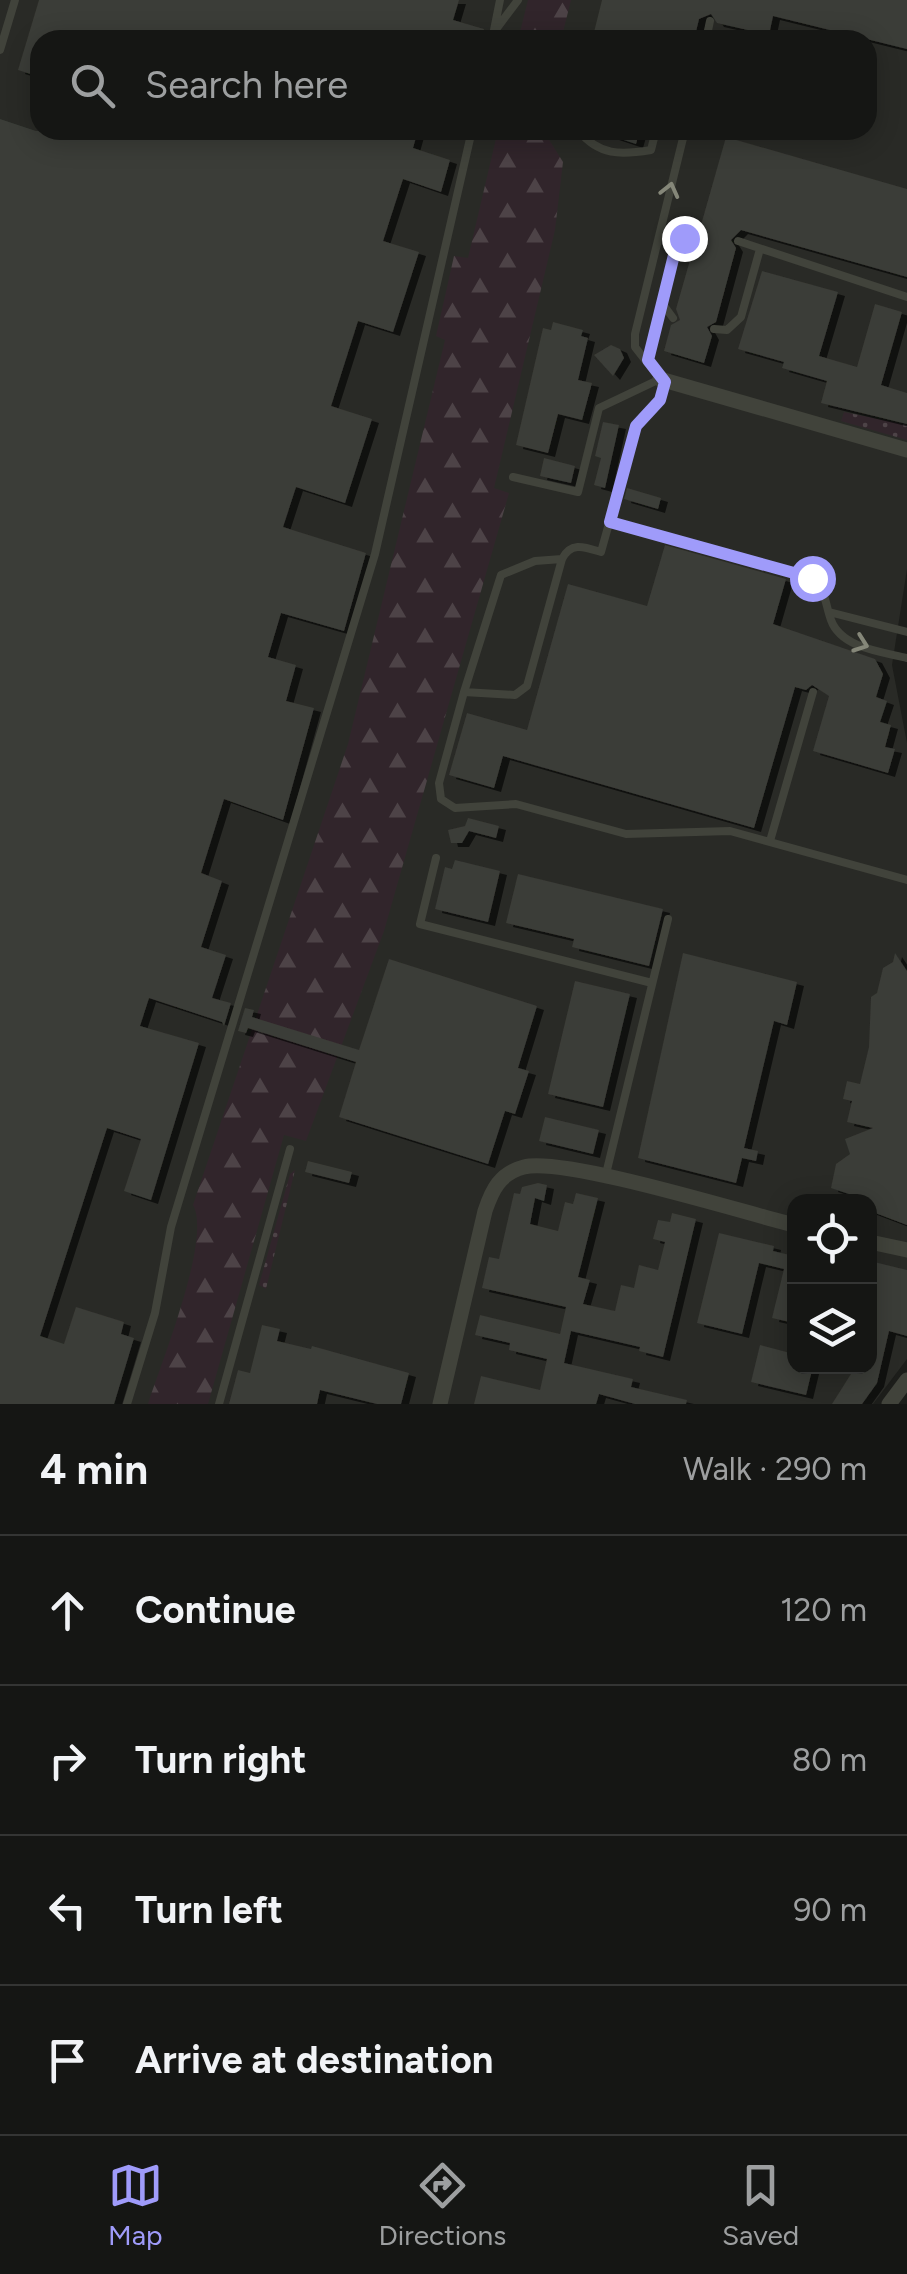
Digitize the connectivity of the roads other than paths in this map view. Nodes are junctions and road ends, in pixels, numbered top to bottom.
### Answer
1 (15, 0) edge
2 (500, 0) edge
3 (518, 0) edge
4 (710, 21) dead end
5 (494, 30) edge
6 (497, 30) edge
7 (708, 30) edge
8 (0, 50) edge
9 (470, 140) edge
10 (592, 140) edge
11 (654, 140) edge
12 (683, 140) edge
13 (696, 239) dead end
14 (738, 241) dead end
15 (760, 249) junction
16 (907, 297) edge
17 (662, 304) junction
18 (674, 318) dead end
19 (714, 328) dead end
20 (648, 360) junction
21 (662, 380) junction
22 (907, 450) edge
23 (513, 477) dead end
24 (610, 522) junction
25 (562, 559) junction
26 (829, 612) junction
27 (907, 632) edge
28 (907, 658) edge
29 (464, 692) junction
30 (813, 692) dead end
31 (770, 841) junction
32 (436, 858) dead end
33 (907, 880) edge
34 (668, 919) dead end
35 (652, 983) junction
36 (290, 1149) dead end
37 (605, 1178) junction
38 (787, 1223) edge
39 (877, 1244) edge
40 (907, 1250) edge
41 (907, 1380) edge
42 (127, 1404) edge
43 (219, 1404) edge
44 (440, 1404) edge
45 (889, 1404) edge

1 - 8 lane
2 - 5 lane
3 - 6 lane
4 - 7 lane
9 - 42 lane
10 - 11 lane
20 -> 12 lane
13 - 17 lane
14 - 15 lane
15 - 16 lane
15 - 19 lane
17 - 18 lane
17 - 20 lane
20 - 21 lane
21 - 22 street
21 - 23 lane
21 - 24 lane
24 - 25 lane
24 - 26 lane
25 - 29 lane
25 - 29 lane
26 - 27 lane
26 -> 28 lane
29 - 31 lane
30 - 31 lane
31 - 33 lane
32 - 35 lane
34 - 35 lane
35 - 37 lane
36 - 43 lane
37 - 38 street
37 - 44 street
39 - 40 street
41 - 45 street

